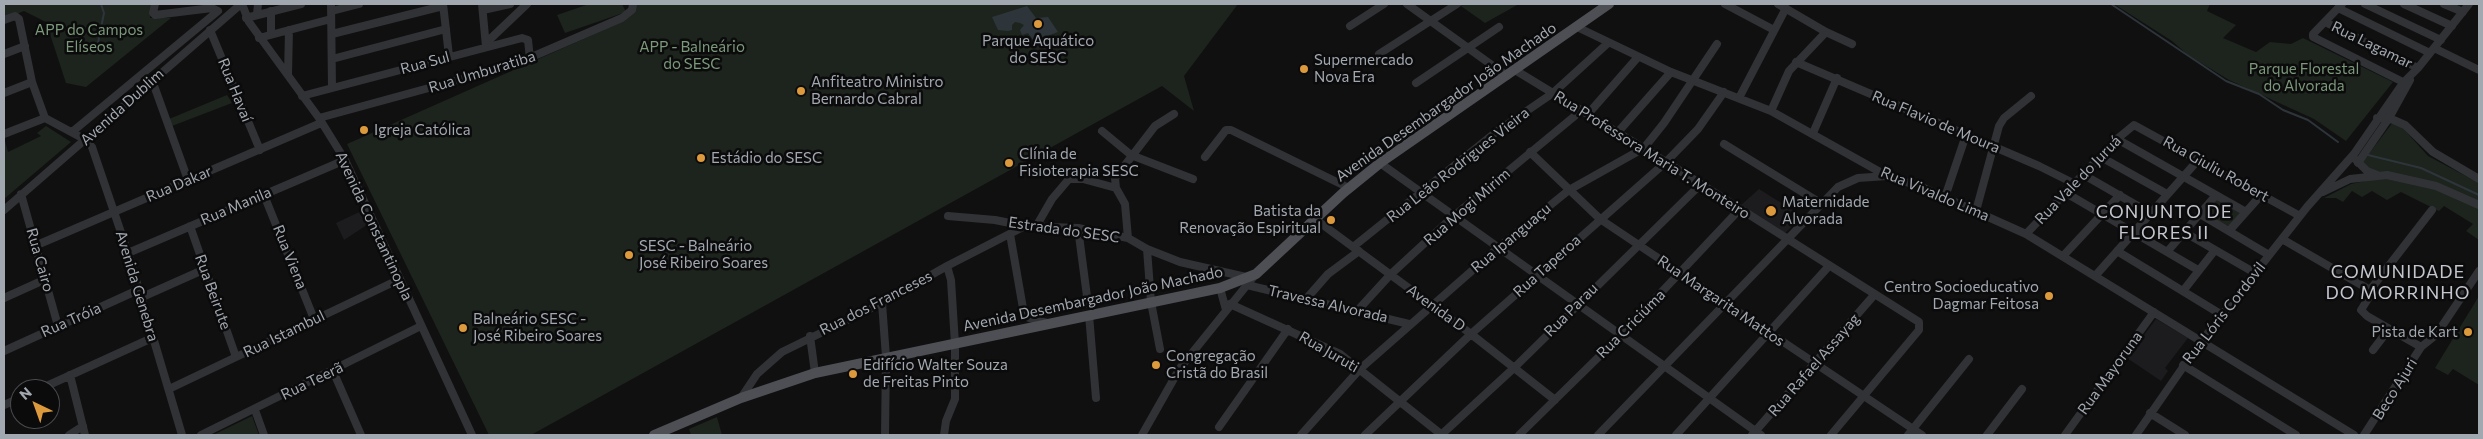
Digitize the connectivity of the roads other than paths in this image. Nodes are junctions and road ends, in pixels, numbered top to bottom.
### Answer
1 (155, 4) edge
2 (241, 4) edge
3 (258, 4) edge
4 (301, 4) edge
5 (359, 4) edge
6 (510, 4) edge
7 (527, 4) edge
8 (633, 4) edge
9 (1384, 4) edge
10 (1407, 4) edge
11 (1458, 4) edge
12 (1725, 4) edge
13 (1778, 4) edge
14 (2365, 4) edge
15 (2404, 4) edge
16 (2444, 4) edge
17 (2469, 4) edge
18 (443, 5) edge
19 (1606, 5) edge
20 (2340, 6) edge
21 (331, 7) edge
22 (482, 7) edge
23 (1786, 8) junction
24 (270, 11) junction
25 (2462, 12) junction
26 (257, 14) junction
27 (246, 18) junction
28 (331, 19) junction
29 (4, 20) edge
30 (1431, 21) junction
31 (2325, 22) junction
32 (1350, 26) dead end
33 (2452, 26) junction
34 (1499, 27) dead end
35 (1577, 27) junction
36 (210, 30) junction
37 (289, 30) junction
38 (446, 30) junction
39 (1774, 30) junction
40 (1826, 32) junction
41 (272, 34) junction
42 (332, 34) junction
43 (260, 38) junction
44 (2441, 40) junction
45 (1608, 43) junction
46 (1717, 44) dead end
47 (1852, 44) dead end
48 (486, 45) junction
49 (25, 46) junction
50 (1468, 47) junction
51 (2432, 51) junction
52 (4, 54) edge
53 (1380, 54) dead end
54 (449, 56) junction
55 (1638, 57) junction
56 (332, 58) junction
57 (530, 59) junction
58 (1796, 62) junction
59 (2418, 68) junction
60 (2479, 70) edge
61 (1671, 72) junction
62 (1511, 73) junction
63 (288, 75) junction
64 (1837, 78) junction
65 (152, 80) junction
66 (1693, 80) junction
67 (32, 82) junction
68 (1416, 83) dead end
69 (2406, 84) junction
70 (332, 87) junction
71 (1724, 92) junction
72 (4, 93) edge
73 (1553, 93) junction
74 (302, 96) junction
75 (2031, 96) dead end
76 (1739, 98) junction
77 (1771, 111) junction
78 (1585, 112) junction
79 (1174, 114) dead end
80 (45, 118) junction
81 (2377, 118) junction
82 (2389, 118) junction
83 (320, 120) junction
84 (2131, 127) joint
85 (1102, 131) dead end
86 (72, 132) junction
87 (1618, 132) junction
88 (4, 134) edge
89 (1813, 134) junction
90 (1966, 135) junction
91 (86, 140) junction
92 (2117, 140) junction
93 (1724, 144) dead end
94 (1993, 146) junction
95 (1644, 148) junction
96 (260, 150) junction
97 (1530, 152) junction
98 (1131, 154) junction
99 (2354, 154) junction
100 (1205, 157) dead end
101 (2101, 157) junction
102 (2198, 159) junction
103 (345, 160) junction
104 (1666, 162) junction
105 (1380, 163) junction
106 (2358, 163) junction
107 (2084, 175) junction
108 (2378, 175) junction
109 (2182, 176) junction
110 (1889, 177) junction
111 (1193, 179) dead end
112 (2479, 179) edge
113 (188, 180) junction
114 (2075, 184) junction
115 (1700, 185) junction
116 (1116, 188) junction
117 (1349, 188) junction
118 (1569, 190) junction
119 (1421, 192) junction
120 (2066, 193) junction
121 (21, 194) junction
122 (2167, 194) junction
123 (2262, 194) junction
124 (264, 195) junction
125 (2120, 195) junction
126 (2216, 195) junction
127 (2317, 196) junction
128 (1945, 197) junction
129 (1822, 204) junction
130 (2479, 205) edge
131 (4, 210) edge
132 (1739, 210) junction
133 (2432, 210) dead end
134 (1976, 211) junction
135 (114, 212) junction
136 (2246, 212) junction
137 (2150, 213) junction
138 (2103, 214) junction
139 (2200, 214) junction
140 (1455, 215) junction
141 (948, 216) dead end
142 (2300, 216) junction
143 (1315, 219) junction
144 (1600, 219) junction
145 (1037, 225) junction
146 (190, 226) junction
147 (1025, 226) junction
148 (1078, 228) junction
149 (2229, 231) junction
150 (2133, 232) junction
151 (2184, 232) junction
152 (1010, 234) junction
153 (2026, 234) junction
154 (1128, 238) junction
155 (2282, 239) junction
156 (1786, 240) junction
157 (36, 245) junction
158 (1638, 245) junction
159 (1499, 247) junction
160 (1147, 249) junction
161 (1356, 249) junction
162 (2216, 250) junction
163 (2117, 251) junction
164 (2167, 252) junction
165 (128, 254) junction
166 (2064, 255) junction
167 (2269, 255) junction
168 (948, 266) junction
169 (1829, 266) junction
170 (205, 269) junction
171 (2198, 270) junction
172 (2479, 271) edge
173 (2256, 273) junction
174 (1681, 274) junction
175 (1390, 275) junction
176 (1538, 275) junction
177 (2096, 275) junction
178 (1250, 278) junction
179 (46, 279) junction
180 (400, 279) junction
181 (1233, 279) junction
182 (1220, 288) junction
183 (2183, 290) junction
184 (2370, 290) junction
185 (139, 294) junction
186 (1875, 294) junction
187 (4, 298) edge
188 (1307, 298) junction
189 (1151, 302) junction
190 (882, 303) junction
191 (1578, 303) junction
192 (1725, 304) junction
193 (1431, 306) junction
194 (1228, 307) junction
195 (1089, 310) junction
196 (1358, 310) junction
197 (2154, 312) junction
198 (2222, 315) junction
199 (314, 319) junction
200 (1050, 323) junction
201 (1409, 324) junction
202 (58, 326) junction
203 (421, 326) junction
204 (1288, 329) junction
205 (2389, 329) junction
206 (1769, 333) junction
207 (1471, 334) junction
208 (1621, 335) junction
209 (810, 336) junction
210 (152, 338) junction
211 (2202, 341) junction
212 (956, 344) junction
213 (2421, 347) junction
214 (1160, 349) dead end
215 (2373, 350) dead end
216 (4, 351) edge
217 (236, 357) junction
218 (886, 357) junction
219 (1969, 359) dead end
220 (1816, 364) junction
221 (2184, 365) junction
222 (1664, 367) junction
223 (1516, 368) junction
224 (1360, 369) junction
225 (334, 370) junction
226 (815, 373) junction
227 (70, 375) junction
228 (60, 380) edge
229 (2022, 388) dead end
230 (168, 389) junction
231 (1864, 396) junction
232 (741, 398) junction
233 (1096, 398) dead end
234 (1710, 399) junction
235 (1555, 400) junction
236 (1399, 401) junction
237 (255, 410) junction
238 (2150, 414) junction
239 (83, 426) junction
240 (1219, 427) dead end
241 (1910, 432) edge
242 (469, 434) edge
243 (1756, 434) edge
244 (69, 435) edge
245 (86, 435) edge
246 (182, 435) edge
247 (201, 435) edge
248 (264, 435) edge
249 (361, 435) edge
250 (654, 435) edge
251 (885, 435) edge
252 (944, 435) edge
253 (1142, 435) edge
254 (1301, 435) edge
255 (1365, 435) edge
256 (1442, 435) edge
257 (1519, 435) edge
258 (1598, 435) edge
259 (1676, 435) edge
260 (1831, 435) edge
261 (1922, 435) edge
262 (1987, 435) edge
263 (2065, 435) edge
264 (2136, 435) edge
265 (2185, 435) edge
266 (2296, 435) edge
267 (2354, 435) edge
268 (2364, 435) edge

1 - 86 street
2 - 27 street, Avenida Constantinopla
2 - 36 street, Avenida Dublim
3 - 26 street
4 - 24 street
5 - 21 street
6 - 22 street
7 - 48 street, Rua Sul
8 - 57 street, Rua Umburatiba
9 - 32 street
10 - 30 street, Rua Professora Maria T. Monteiro
11 - 30 street
12 - 39 street
13 - 23 street
14 - 44 street
15 - 33 street
16 - 25 street
17 - 25 street
18 - 38 street
18 - 42 street
19 - 35 main road, Avenida Desembargador João Machado
20 - 31 street
20 - 51 street
21 - 28 street
22 - 48 street
23 - 39 street
23 - 40 street
24 - 26 street
24 - 41 street
25 - 33 street
26 - 27 street
27 - 43 street, Avenida Constantinopla
28 - 37 street
28 - 42 street
29 - 49 street
30 - 50 street, Rua Professora Maria T. Monteiro
30 - 53 street
31 - 59 street, Rua Lagamar
31 - 69 street
33 - 44 street
34 - 50 street
35 - 45 street, Rua Vivaldo Lima
35 - 62 main road, Avenida Desembargador João Machado
36 - 65 street, Avenida Dublim
36 - 96 street, Rua Havaí
37 - 41 street
37 - 63 street
38 - 54 street
38 - 56 street
39 - 76 street
40 - 47 street
40 - 58 street
41 - 43 street
42 - 56 street
43 - 63 street, Avenida Constantinopla
44 - 51 street
45 - 55 street, Rua Vivaldo Lima
45 - 73 street, Rua Leão Rodrigues Vieira
46 - 66 street, Rua Ipanguaçu
48 - 54 street, Rua Sul
48 - 57 street, Rua Sul
49 - 52 street
49 - 67 street
50 - 62 street, Rua Professora Maria T. Monteiro
50 - 68 street
51 - 59 street
51 - 60 street
54 - 70 street, Rua Sul
55 - 61 street, Rua Vivaldo Lima
55 - 78 street, Rua Mogi Mirim
56 - 70 street
57 - 83 street, Rua Umburatiba
58 - 64 street, Rua Flavio de Moura
58 - 77 street
59 - 69 street
61 - 66 street, Rua Vivaldo Lima
61 - 87 street
62 - 73 street, Rua Professora Maria T. Monteiro
62 - 105 main road, Avenida Desembargador João Machado
63 - 74 street, Avenida Constantinopla
64 - 89 street
64 - 90 street, Rua Flavio de Moura
65 - 91 street, Avenida Dublim
65 - 113 street
66 - 71 street, Rua Vivaldo Lima
66 - 95 street, Rua Ipanguaçu
67 - 72 street
67 - 80 street
69 - 81 street, Rua Lóris Cordovil
69 - 82 street
70 - 74 street, Rua Sul
71 - 76 street, Rua Vivaldo Lima
71 - 104 street, Rua Taperoa
73 - 78 street, Rua Professora Maria T. Monteiro
73 - 119 street, Rua Leão Rodrigues Vieira
74 - 83 street, Avenida Constantinopla
75 - 94 street
76 - 77 street, Rua Vivaldo Lima
77 - 89 street, Rua Vivaldo Lima
78 - 87 street, Rua Professora Maria T. Monteiro
78 - 97 street, Rua Mogi Mirim
79 - 98 street
80 - 86 street
80 - 88 street
81 - 82 street
81 - 99 street, Rua Lóris Cordovil
82 - 106 street
82 - 112 street
83 - 96 street, Rua Dakar
83 - 103 street, Avenida Constantinopla
84 - 92 street, Rua Vale do Juruá
84 - 102 street, Rua Giuliu Robert
85 - 98 street
86 - 91 street
87 - 95 street, Rua Professora Maria T. Monteiro
89 - 110 street, Rua Vivaldo Lima
90 - 94 street, Rua Flavio de Moura
90 - 128 street
91 - 121 street, Avenida Dublim
91 - 135 street, Avenida Genebra
92 - 101 street, Rua Vale do Juruá
92 - 109 street
93 - 129 street
94 - 114 street, Rua Flavio de Moura
94 - 134 street
95 - 104 street, Rua Professora Maria T. Monteiro
95 - 118 street, Rua Ipanguaçu
96 - 113 street, Rua Dakar
97 - 118 street, Rua Margarita Mattos
97 - 140 street, Rua Mogi Mirim
98 - 111 street
98 - 116 street
99 - 106 street
99 - 127 street, Rua Lóris Cordovil
100 - 117 street
101 - 107 street, Rua Vale do Juruá
101 - 122 street
102 - 109 street
102 - 123 street, Rua Giuliu Robert
103 - 124 street, Rua Manila
103 - 180 street, Avenida Constantinopla
104 - 115 street, Rua Professora Maria T. Monteiro
104 - 144 street, Rua Taperoa
105 - 117 main road, Avenida Desembargador João Machado
105 - 119 street
106 - 108 street
107 - 114 street, Rua Vale do Juruá
107 - 125 street
108 - 127 street
108 - 130 street
109 - 122 street
109 - 126 street
110 - 128 street, Rua Vivaldo Lima
110 - 129 street
113 - 135 street, Rua Dakar
114 - 120 street, Rua Vale do Juruá
115 - 132 street, Rua Professora Maria T. Monteiro
115 - 158 street, Rua Parau
116 - 145 street
116 - 154 street
117 - 143 main road, Avenida Desembargador João Machado
118 - 144 street, Rua Margarita Mattos
118 - 159 street, Rua Ipanguaçu
119 - 140 street
119 - 161 street, Rua Leão Rodrigues Vieira
120 - 138 street
120 - 153 street, Rua Vale do Juruá
121 - 131 street, Avenida Dublim
121 - 157 street, Rua Cairo
122 - 137 street
123 - 136 street
123 - 142 street, Rua Giuliu Robert
124 - 146 street, Rua Manila
124 - 199 street, Rua Viena
125 - 137 street
125 - 138 street
126 - 136 street
126 - 139 street
127 - 142 street, Rua Lóris Cordovil
128 - 134 street, Rua Vivaldo Lima
129 - 156 street
132 - 156 street, Rua Professora Maria T. Monteiro
132 - 174 street, Rua Criciúma
133 - 184 street
134 - 153 street, Rua Vivaldo Lima
135 - 157 street, Rua Dakar
135 - 165 street, Avenida Genebra
136 - 149 street
137 - 150 street
138 - 150 street
138 - 166 street
139 - 149 street
139 - 151 street
140 - 159 street
140 - 175 street, Rua Mogi Mirim
141 - 147 street, Estrada do SESC
142 - 155 street, Rua Lóris Cordovil
143 - 161 street, Avenida D
143 - 178 main road, Avenida Desembargador João Machado
144 - 158 street, Rua Margarita Mattos
144 - 176 street, Rua Taperoa
145 - 147 street, Estrada do SESC
145 - 148 street, Estrada do SESC
146 - 165 street, Rua Manila
146 - 170 street, Rua Beirute
147 - 152 street, Rua dos Franceses
148 - 154 street, Estrada do SESC
148 - 195 street
149 - 167 street
150 - 163 street
150 - 164 street
151 - 162 street
151 - 164 street
152 - 168 street, Rua dos Franceses
152 - 200 street
153 - 166 street, Rua Vivaldo Lima
154 - 160 street, Estrada do SESC
155 - 167 street, Rua Lóris Cordovil
155 - 184 street
156 - 169 street, Rua Professora Maria T. Monteiro
156 - 192 street
157 - 179 street, Rua Cairo
158 - 174 street, Rua Margarita Mattos
158 - 191 street, Rua Parau
159 - 176 street
159 - 193 street, Rua Ipanguaçu
160 - 181 street, Estrada do SESC
160 - 189 street
161 - 175 street, Avenida D
161 - 188 street, Rua Leão Rodrigues Vieira
162 - 171 street
162 - 173 street
163 - 177 street
163 - 183 street
164 - 171 street
165 - 185 street, Avenida Genebra
166 - 177 street, Rua Vivaldo Lima
167 - 173 street, Rua Lóris Cordovil
168 - 190 street, Rua dos Franceses
168 - 212 street
169 - 186 street, Rua Professora Maria T. Monteiro
169 - 206 street
170 - 185 street, Rua Tróia
170 - 217 street, Rua Beirute
171 - 183 street
172 - 213 street, Beco Ajuri
173 - 198 street, Rua Lóris Cordovil
174 - 192 street, Rua Margarita Mattos
174 - 208 street, Rua Criciúma
175 - 193 street, Avenida D
175 - 196 street, Rua Mogi Mirim
176 - 191 street
176 - 207 street, Rua Taperoa
177 - 197 street, Rua Vivaldo Lima
178 - 181 main road, Avenida Desembargador João Machado
178 - 188 street, Travessa Alvorada
178 - 194 street
179 - 187 street
179 - 202 street, Rua Cairo
180 - 199 street, Rua Istambul
180 - 203 street, Avenida Constantinopla
181 - 182 main road, Avenida Desembargador João Machado
182 - 189 main road, Avenida Desembargador João Machado
182 - 194 street
183 - 198 street
184 - 205 street
185 - 202 street, Rua Tróia
185 - 210 street, Avenida Genebra
186 - 220 street, Rua Rafael Assayag
186 - 231 street, Rua Professora Maria T. Monteiro
188 - 196 street, Travessa Alvorada
189 - 195 main road, Avenida Desembargador João Machado
189 - 214 street
190 - 209 street, Rua dos Franceses
190 - 218 street
191 - 208 street
191 - 223 street, Rua Parau
192 - 206 street, Rua Margarita Mattos
192 - 222 street
193 - 201 street, Rua Ipanguaçu
193 - 207 street, Avenida D
194 - 204 street, Rua Juruti
194 - 253 street
195 - 200 main road, Avenida Desembargador João Machado
195 - 233 street
196 - 201 street, Travessa Alvorada
197 - 211 street, Rua Vivaldo Lima
197 - 263 street, Rua Mayoruna
198 - 211 street, Rua Lóris Cordovil
199 - 217 street, Rua Istambul
200 - 212 main road, Avenida Desembargador João Machado
201 - 224 street, Rua Ipanguaçu
202 - 216 street, Rua Tróia
203 - 225 street, Rua Teerã
203 - 242 street, Avenida Constantinopla
204 - 224 street, Rua Juruti
204 - 240 street
205 - 213 street
205 - 215 street
206 - 220 street, Rua Margarita Mattos
206 - 234 street
207 - 223 street, Avenida D
207 - 236 street, Rua Taperoa
208 - 222 street
208 - 235 street, Rua Criciúma
209 - 226 street
209 - 232 street, Rua dos Franceses
210 - 227 street
210 - 230 street, Avenida Genebra
211 - 221 street, Rua Lóris Cordovil
211 - 267 street
212 - 218 main road, Avenida Desembargador João Machado
212 - 252 street
213 - 268 street, Beco Ajuri
217 - 230 street, Rua Istambul
218 - 226 main road, Avenida Desembargador João Machado
218 - 251 street
219 - 241 street
220 - 231 street, Rua Margarita Mattos
220 - 243 street, Rua Rafael Assayag
221 - 238 street, Rua Lóris Cordovil
221 - 266 street
222 - 234 street
222 - 258 street
223 - 235 street, Avenida D
223 - 256 street, Rua Parau
224 - 236 street, Rua Juruti
224 - 254 street, Rua Ipanguaçu
225 - 237 street, Rua Teerã
225 - 249 street
226 - 232 main road, Avenida Desembargador João Machado
227 - 228 street
227 - 239 street
229 - 262 street
230 - 246 street, Avenida Genebra
231 - 241 street, Rua Margarita Mattos
231 - 260 street
232 - 250 main road, Avenida Desembargador João Machado
234 - 243 street
234 - 259 street
235 - 257 street, Rua Criciúma
236 - 255 street, Rua Taperoa
236 - 256 street, Rua Juruti
237 - 247 street, Rua Teerã
237 - 248 street
238 - 264 street, Rua Lóris Cordovil
238 - 265 street
239 - 244 street
239 - 245 street
241 - 261 street, Rua Margarita Mattos

